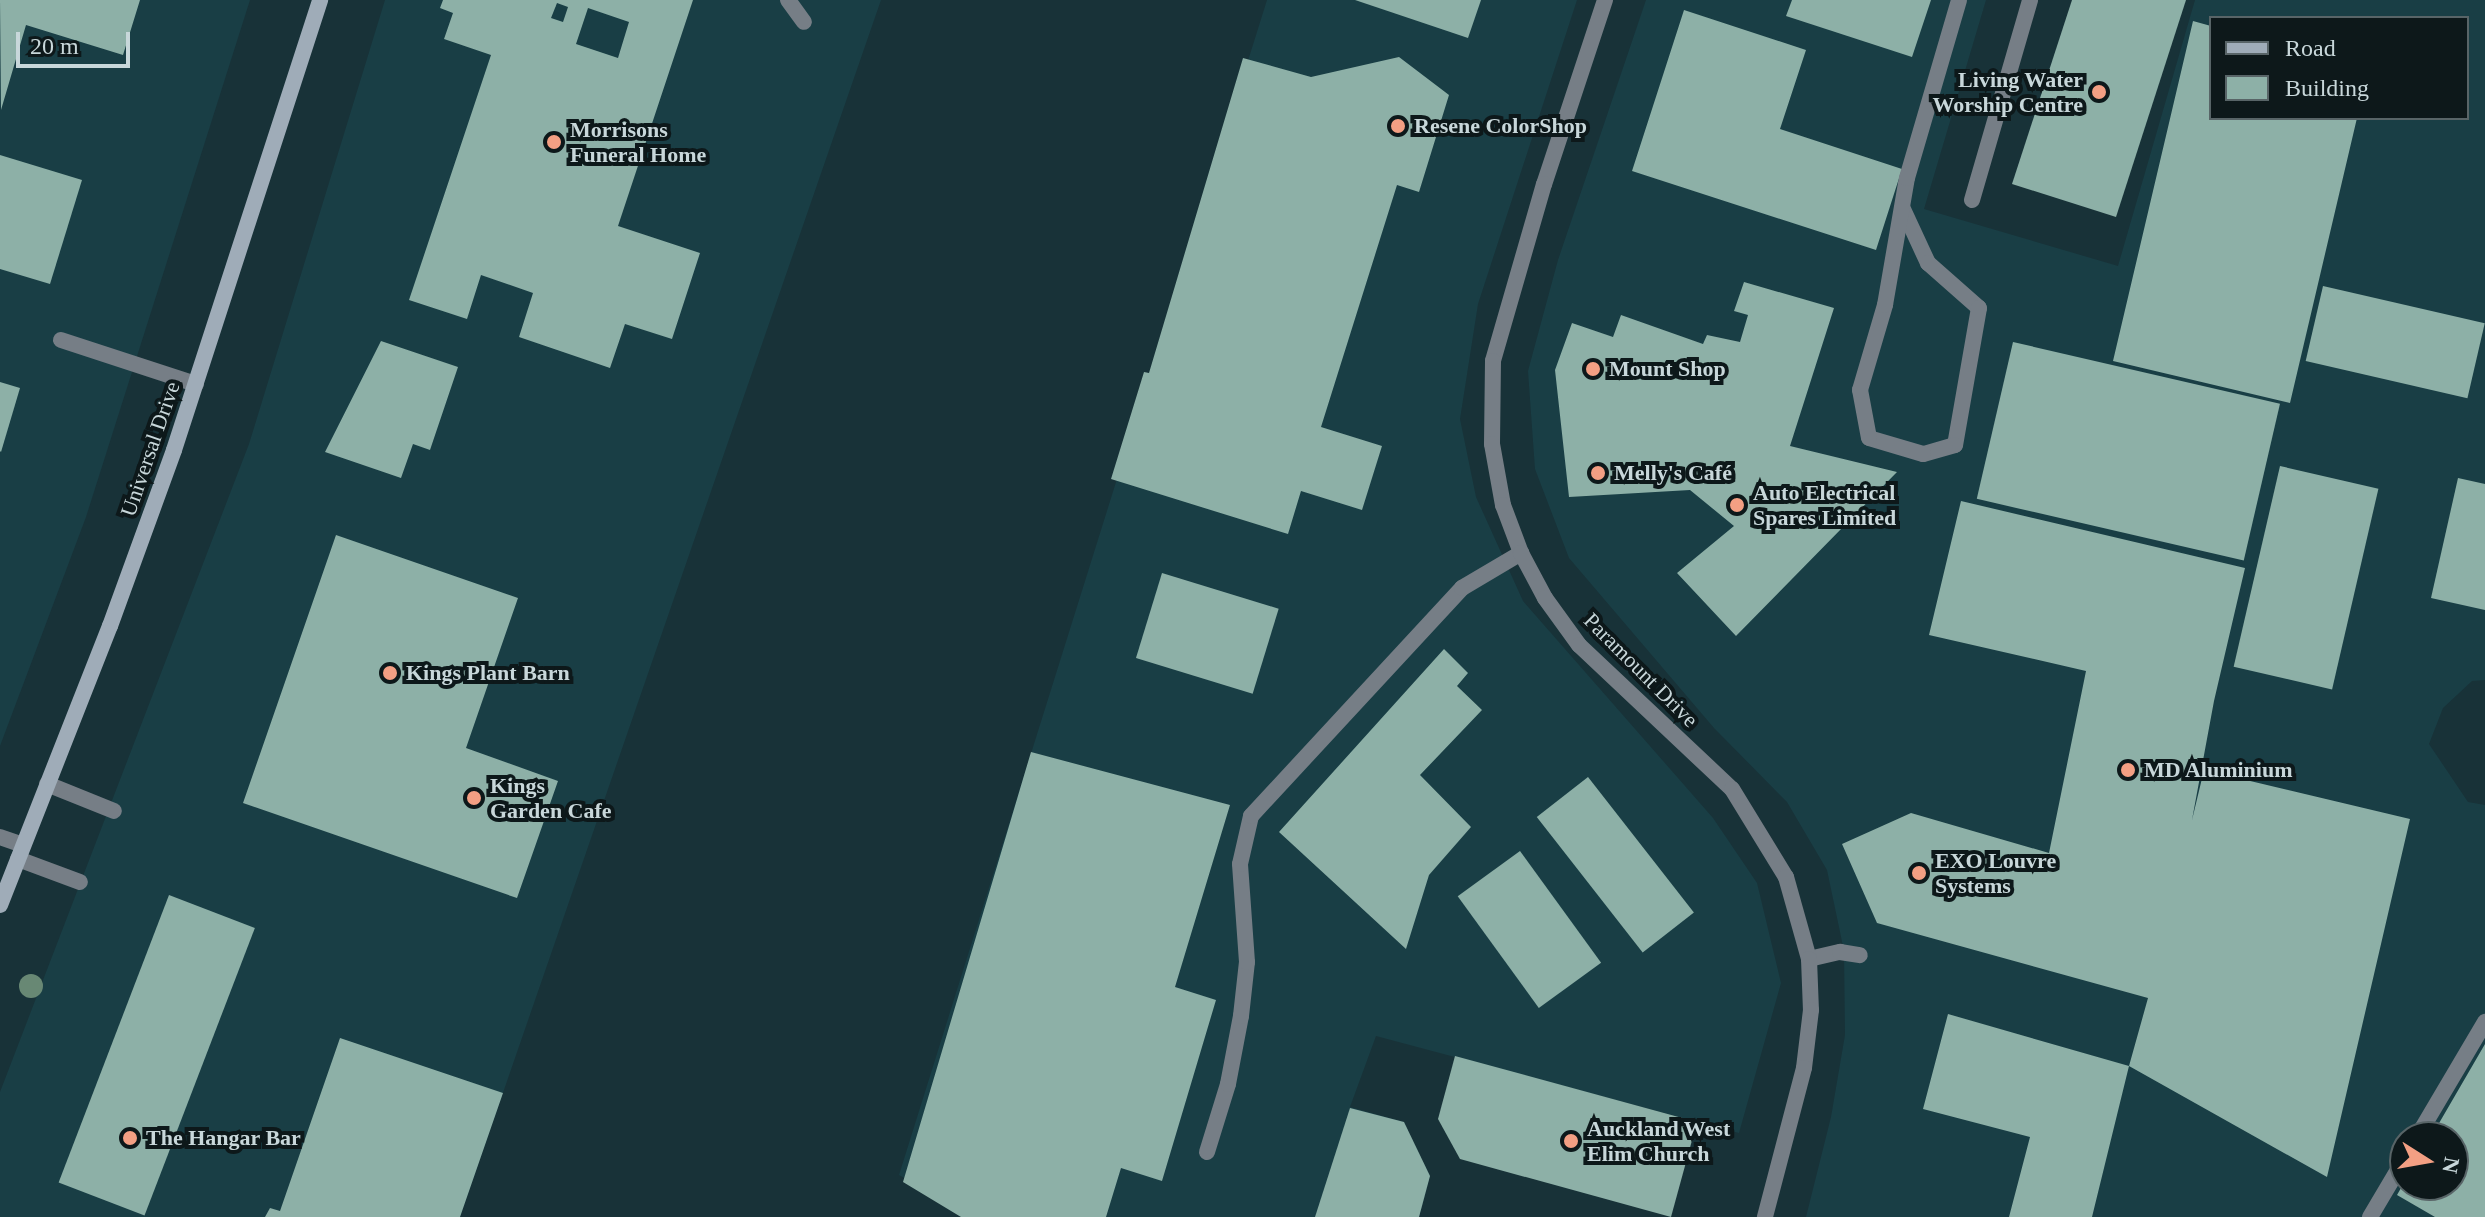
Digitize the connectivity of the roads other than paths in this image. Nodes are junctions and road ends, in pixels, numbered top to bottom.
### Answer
1 (320, 0) edge
2 (788, 0) edge
3 (1605, 0) edge
4 (1959, 0) edge
5 (2030, 0) edge
6 (804, 22) dead end
7 (1972, 200) dead end
8 (1903, 209) junction
9 (61, 340) dead end
10 (196, 384) junction
11 (1521, 553) junction
12 (47, 784) junction
13 (114, 811) dead end
14 (0, 837) edge
15 (21, 852) junction
16 (80, 882) dead end
17 (0, 905) edge
18 (1860, 955) dead end
19 (1809, 959) junction
20 (2485, 1022) edge
21 (2426, 1121) edge
22 (1207, 1152) dead end
23 (2389, 1185) edge
24 (1765, 1217) edge
25 (2370, 1217) edge

1 - 10 main road, Universal Drive
2 - 6 street
3 - 11 street, Paramount Drive
4 - 8 street
5 - 7 street
8 - 8 street
9 - 10 street
10 - 12 main road, Universal Drive
11 - 19 street, Paramount Drive
11 - 22 street
12 - 13 street
12 - 15 main road, Universal Drive
14 - 15 street
15 - 16 street
15 - 17 main road, Universal Drive
18 - 19 street
19 - 24 street, Paramount Drive
20 - 21 street
23 - 25 street

